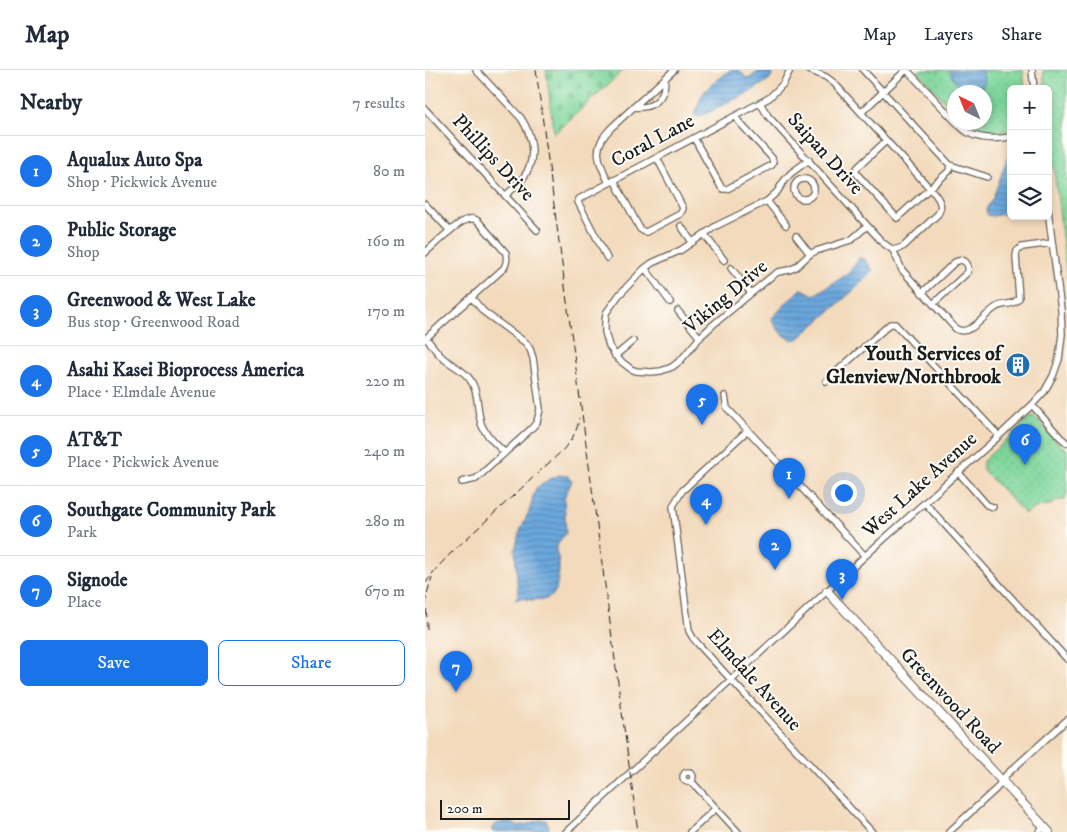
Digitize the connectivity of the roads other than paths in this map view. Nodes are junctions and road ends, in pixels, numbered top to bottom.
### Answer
1 (476, 70) edge
2 (674, 70) edge
3 (790, 70) edge
4 (809, 70) edge
5 (863, 70) edge
6 (907, 70) edge
7 (1032, 70) edge
8 (665, 79) junction
9 (1034, 85) edge
10 (883, 92) junction
11 (760, 103) junction
12 (633, 107) junction
13 (860, 111) junction
14 (426, 113) edge
15 (947, 113) edge
16 (735, 116) junction
17 (964, 130) edge
18 (1007, 137) edge
19 (694, 138) junction
20 (886, 141) junction
21 (657, 158) junction
22 (809, 160) junction
23 (951, 165) junction
24 (791, 173) junction
25 (987, 178) dead end
26 (798, 181) dead end
27 (611, 182) junction
28 (930, 188) junction
29 (506, 195) junction
30 (767, 201) junction
31 (425, 204) edge
32 (1050, 220) edge
33 (786, 225) dead end
34 (681, 226) dead end
35 (867, 226) junction
36 (537, 230) dead end
37 (450, 231) junction
38 (704, 234) junction
39 (796, 236) dead end
40 (692, 242) junction
41 (1053, 243) junction
42 (893, 250) junction
43 (425, 253) edge
44 (810, 254) junction
45 (607, 258) dead end
46 (724, 260) dead end
47 (645, 268) junction
48 (731, 268) dead end
49 (922, 292) junction
50 (751, 293) junction
51 (471, 297) junction
52 (670, 302) dead end
53 (933, 304) junction
54 (678, 310) dead end
55 (699, 338) junction
56 (426, 339) edge
57 (633, 341) dead end
58 (615, 356) junction
59 (826, 381) dead end
60 (725, 396) dead end
61 (1032, 405) junction
62 (748, 430) junction
63 (999, 436) junction
64 (1067, 443) edge
65 (505, 453) junction
66 (958, 472) junction
67 (462, 482) dead end
68 (925, 502) junction
69 (993, 507) dead end
70 (865, 556) junction
71 (827, 592) junction
72 (1067, 659) edge
73 (732, 679) junction
74 (1067, 720) edge
75 (691, 781) dead end
76 (1002, 781) junction
77 (716, 808) junction
78 (1044, 830) edge
79 (567, 831) edge
80 (690, 832) edge
81 (738, 832) edge
82 (872, 832) edge
83 (949, 832) edge

1 - 29 street
2 - 8 street
3 - 11 street, Coral Lane
4 - 13 street
5 - 10 street
6 - 10 street
6 - 15 street
7 - 9 street
8 - 12 street
8 - 12 street
10 - 13 street
10 - 23 street
11 - 16 street, Coral Lane
11 - 22 street, Saipan Drive
12 - 27 street
13 - 20 street
14 - 29 street, Phillips Drive
16 - 19 street, Coral Lane
16 - 19 street
17 - 18 street
19 - 21 street, Coral Lane
20 - 28 street
20 - 28 street
21 - 27 street, Coral Lane
21 - 27 street
22 - 24 street
22 - 35 street, Saipan Drive
23 - 25 street
23 - 28 street
24 - 26 street
24 - 30 street
27 - 45 street, Coral Lane
28 - 42 street
29 - 36 street, Phillips Drive
30 - 33 street
30 - 38 street
31 - 37 street
32 - 41 street, West Lake Avenue
34 - 40 street
35 - 42 street, Saipan Drive
35 - 44 street, Viking Drive
37 - 43 street
37 - 51 street
38 - 40 street
38 - 46 street
39 - 44 street
40 - 47 street
41 - 53 street
41 - 61 street, West Lake Avenue
42 - 49 street
44 - 50 street, Viking Drive
47 - 52 street
47 - 58 street
48 - 50 street
49 - 53 street
49 - 53 street
50 - 55 street, Viking Drive
51 - 56 street
51 - 65 street
54 - 55 street
55 - 58 street, Viking Drive
56 - 65 street
57 - 58 street
59 - 63 street
60 - 62 street
61 - 63 street, West Lake Avenue
61 - 64 street
62 - 70 street
62 - 73 street, Elmdale Avenue
63 - 66 street, West Lake Avenue
65 - 67 street
66 - 68 street, West Lake Avenue
66 - 69 street
68 - 70 street, West Lake Avenue
68 - 72 street
70 - 71 street, West Lake Avenue
71 - 73 street, West Lake Avenue
71 - 76 main road, Greenwood Road
73 - 79 street, West Lake Avenue
73 - 82 street, Elmdale Avenue
74 - 76 street
75 - 77 street
76 - 78 main road, Greenwood Road
76 - 83 street
77 - 80 street
77 - 81 street

